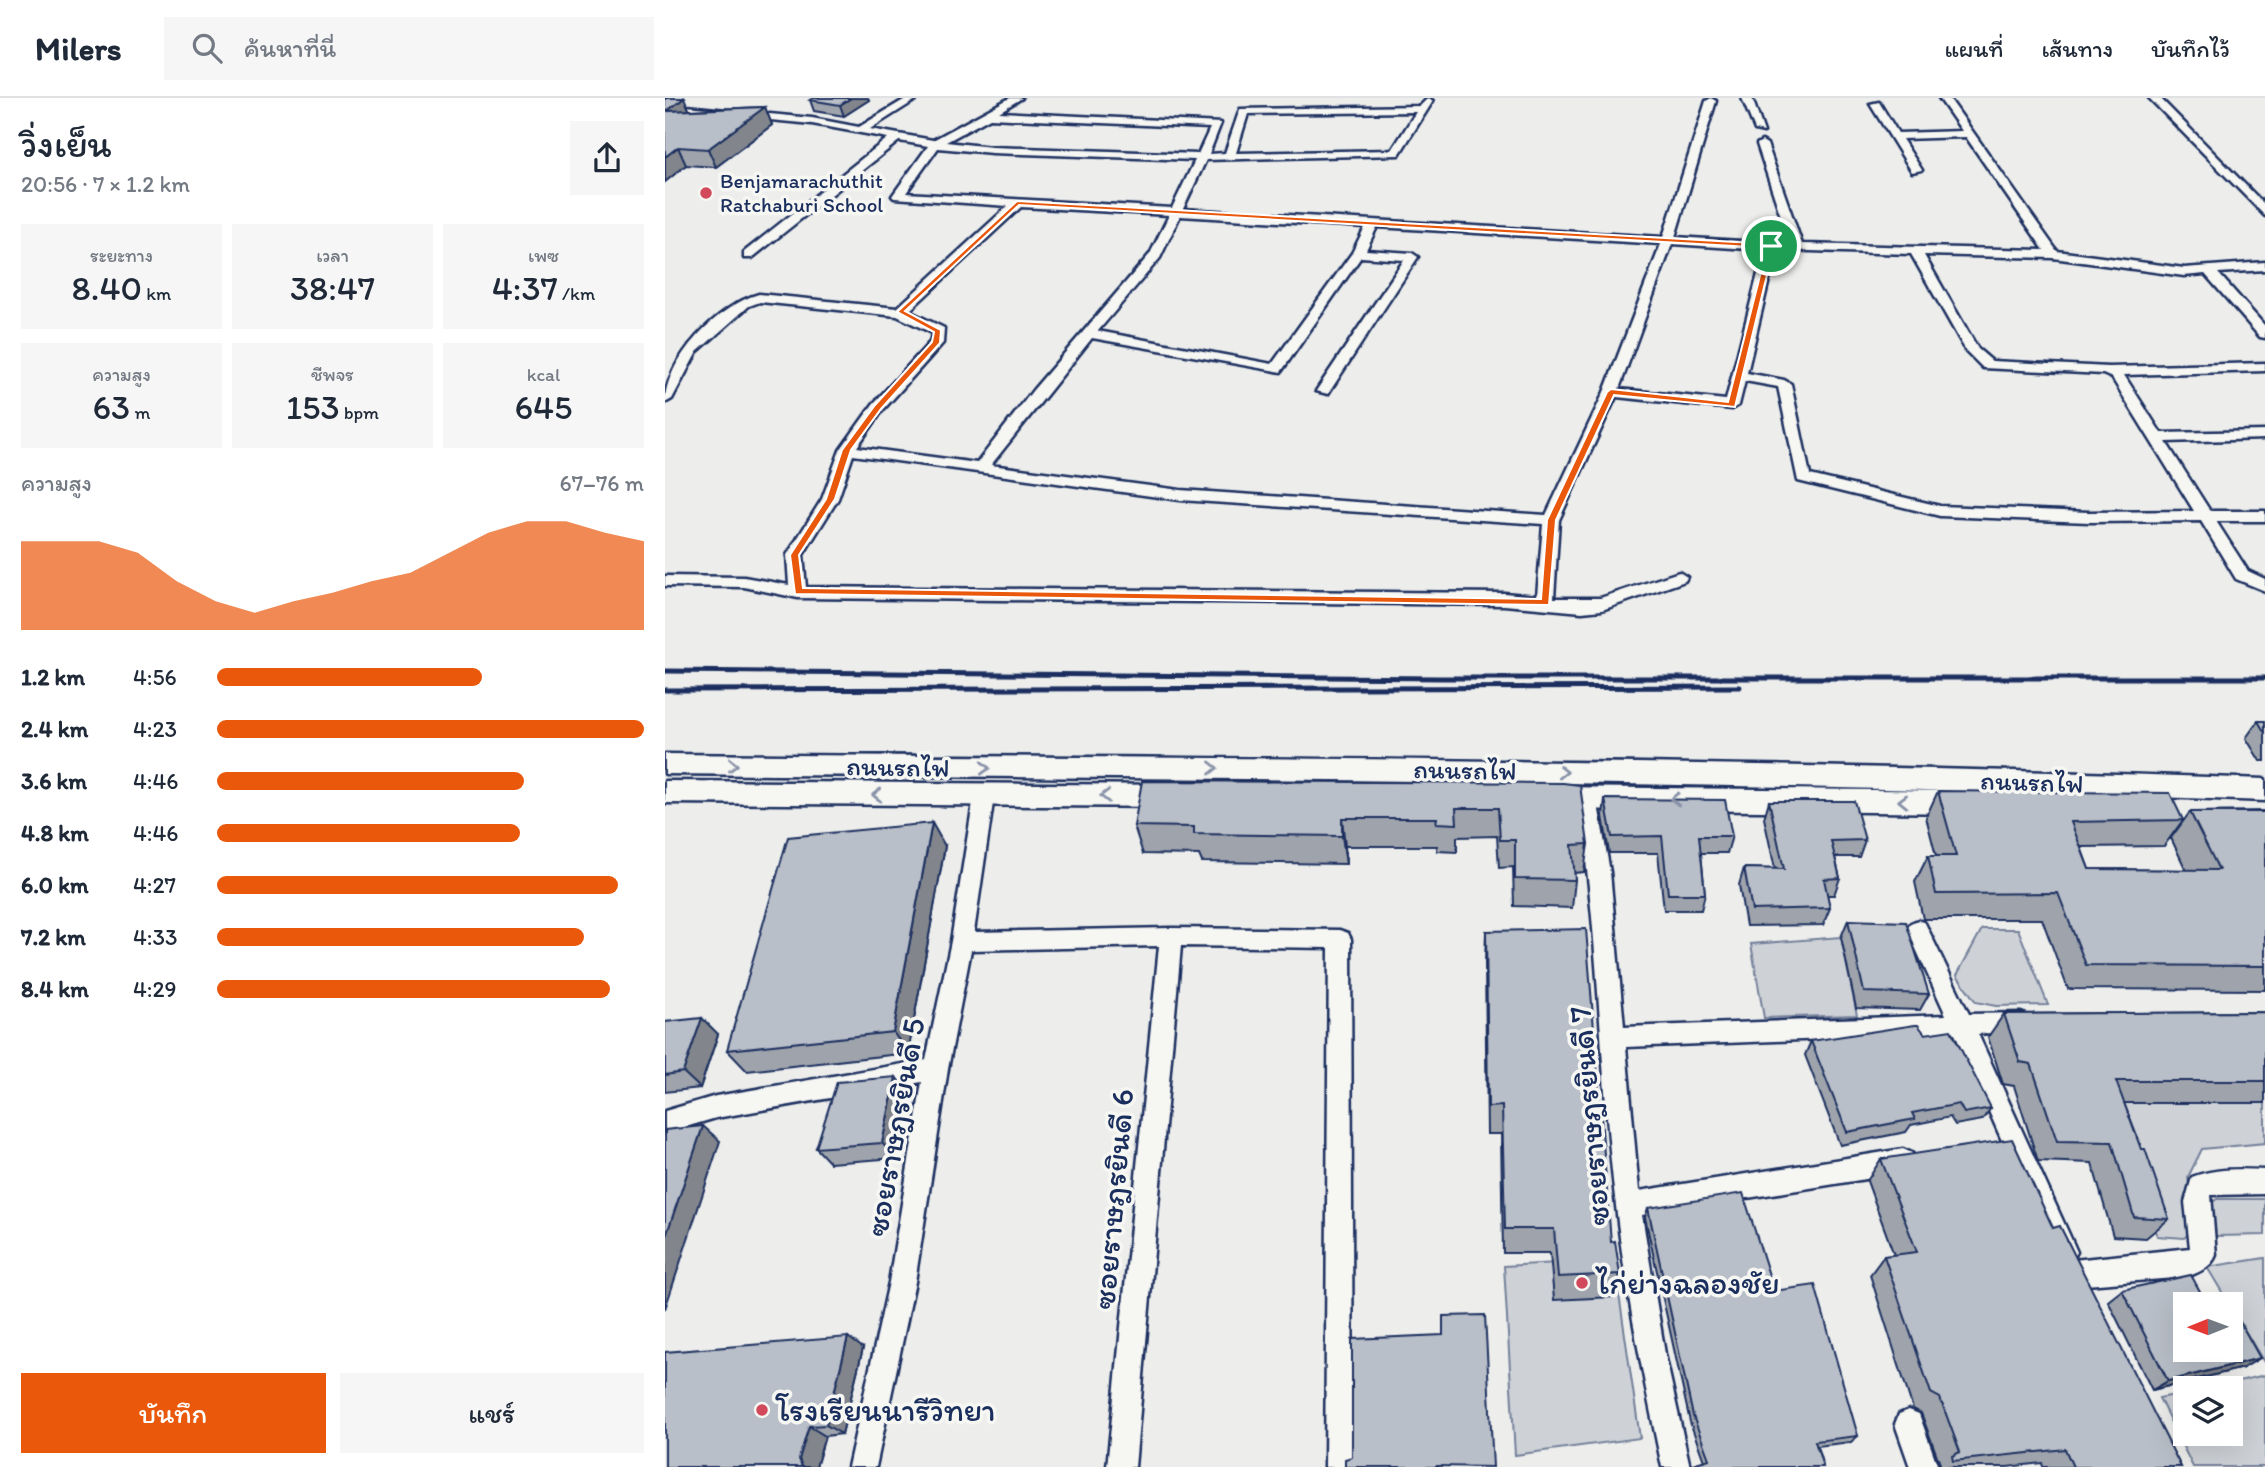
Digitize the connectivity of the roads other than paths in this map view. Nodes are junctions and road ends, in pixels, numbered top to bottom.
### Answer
1 (913, 98) edge
2 (1017, 98) edge
3 (1747, 98) edge
4 (1944, 98) edge
5 (2154, 98) edge
6 (1711, 101) dead end
7 (1875, 104) dead end
8 (665, 107) edge
9 (989, 115) junction
10 (862, 129) junction
11 (1760, 130) dead end
12 (1969, 134) junction
13 (1896, 136) junction
14 (897, 137) junction
15 (935, 144) junction
16 (1762, 144) dead end
17 (1230, 156) junction
18 (1202, 157) junction
19 (1916, 170) dead end
20 (1017, 203) junction
21 (1178, 212) junction
22 (2265, 212) edge
23 (1373, 223) junction
24 (1668, 240) junction
25 (1771, 246) junction
26 (1797, 248) junction
27 (1915, 250) junction
28 (1358, 253) junction
29 (2053, 254) junction
30 (748, 255) dead end
31 (2265, 266) edge
32 (2210, 272) junction
33 (900, 312) junction
34 (1089, 333) junction
35 (2265, 334) edge
36 (2265, 367) edge
37 (2108, 371) junction
38 (1738, 376) junction
39 (1323, 391) dead end
40 (1611, 392) junction
41 (665, 398) edge
42 (2265, 435) edge
43 (2156, 438) junction
44 (847, 450) junction
45 (981, 469) junction
46 (2265, 516) edge
47 (2207, 518) junction
48 (1551, 520) junction
49 (1679, 577) dead end
50 (665, 581) edge
51 (2265, 585) edge
52 (798, 592) junction
53 (1545, 603) junction
54 (665, 764) edge
55 (1253, 767) junction
56 (2265, 790) edge
57 (665, 792) edge
58 (984, 796) junction
59 (1229, 796) junction
60 (1587, 799) junction
61 (2265, 809) edge
62 (1918, 929) dead end
63 (1171, 937) junction
64 (963, 941) junction
65 (2050, 1023) edge
66 (1962, 1024) junction
67 (1616, 1037) junction
68 (936, 1069) junction
69 (665, 1122) edge
70 (2015, 1143) junction
71 (1989, 1147) edge
72 (1922, 1158) edge
73 (2265, 1182) edge
74 (1628, 1205) junction
75 (2073, 1273) junction
76 (2085, 1297) edge
77 (1909, 1424) dead end
78 (862, 1467) edge
79 (1121, 1467) edge
80 (1339, 1467) edge
81 (1676, 1467) edge
82 (1924, 1467) edge

1 - 10 street
2 - 9 street
3 - 11 street
4 - 12 street
5 - 22 street
6 - 24 street
7 - 13 street
8 - 10 street
9 - 15 street
9 - 18 street
10 - 14 street
12 - 13 street
12 - 29 street
13 - 19 street
14 - 15 street
14 - 30 street
15 - 18 street
15 - 20 street
16 - 26 street
17 - 17 street
17 - 18 street
18 - 21 street
20 - 21 street
20 - 33 street
21 - 23 street
21 - 34 street
23 - 24 street
23 - 28 street
24 - 25 street
24 - 40 street
25 - 26 street
25 - 38 street
26 - 27 street
27 - 29 street
27 - 37 street
28 - 34 street
28 - 39 street
29 - 32 street
31 - 32 street
32 - 35 street
33 - 41 street
33 - 44 street
34 - 45 street
36 - 37 street
37 - 43 street
38 - 40 street
38 - 47 street
40 - 48 street
42 - 43 street
43 - 47 street
44 - 45 street
44 - 52 street
45 - 48 street
46 - 47 street
47 - 51 street
48 - 53 street
49 - 53 street
50 - 52 street
52 - 53 street
54 -> 55 street, ถนนรถไฟ
55 -> 56 street, ถนนรถไฟ
55 - 59 street
58 -> 57 street, ถนนรถไฟ
59 -> 58 street, ถนนรถไฟ
58 - 64 street, ซอยราษฎรยินดี 5
59 - 60 street, ถนนรถไฟ
61 -> 60 street, ถนนรถไฟ
60 - 67 street, ซอยราษฎรยินดี 7
62 - 66 street
63 - 64 street
63 - 79 street, ซอยราษฎรยินดี 6
63 - 80 street
64 - 68 street, ซอยราษฎรยินดี 5
65 - 66 street
66 - 67 street
66 - 70 street
67 - 74 street, ซอยราษฎรยินดี 7
68 - 69 street
68 - 78 street, ซอยราษฎรยินดี 5
70 - 71 street
70 - 75 street
72 - 74 street
73 - 75 street
74 - 81 street, ซอยราษฎรยินดี 7
75 - 76 street
77 - 82 street

